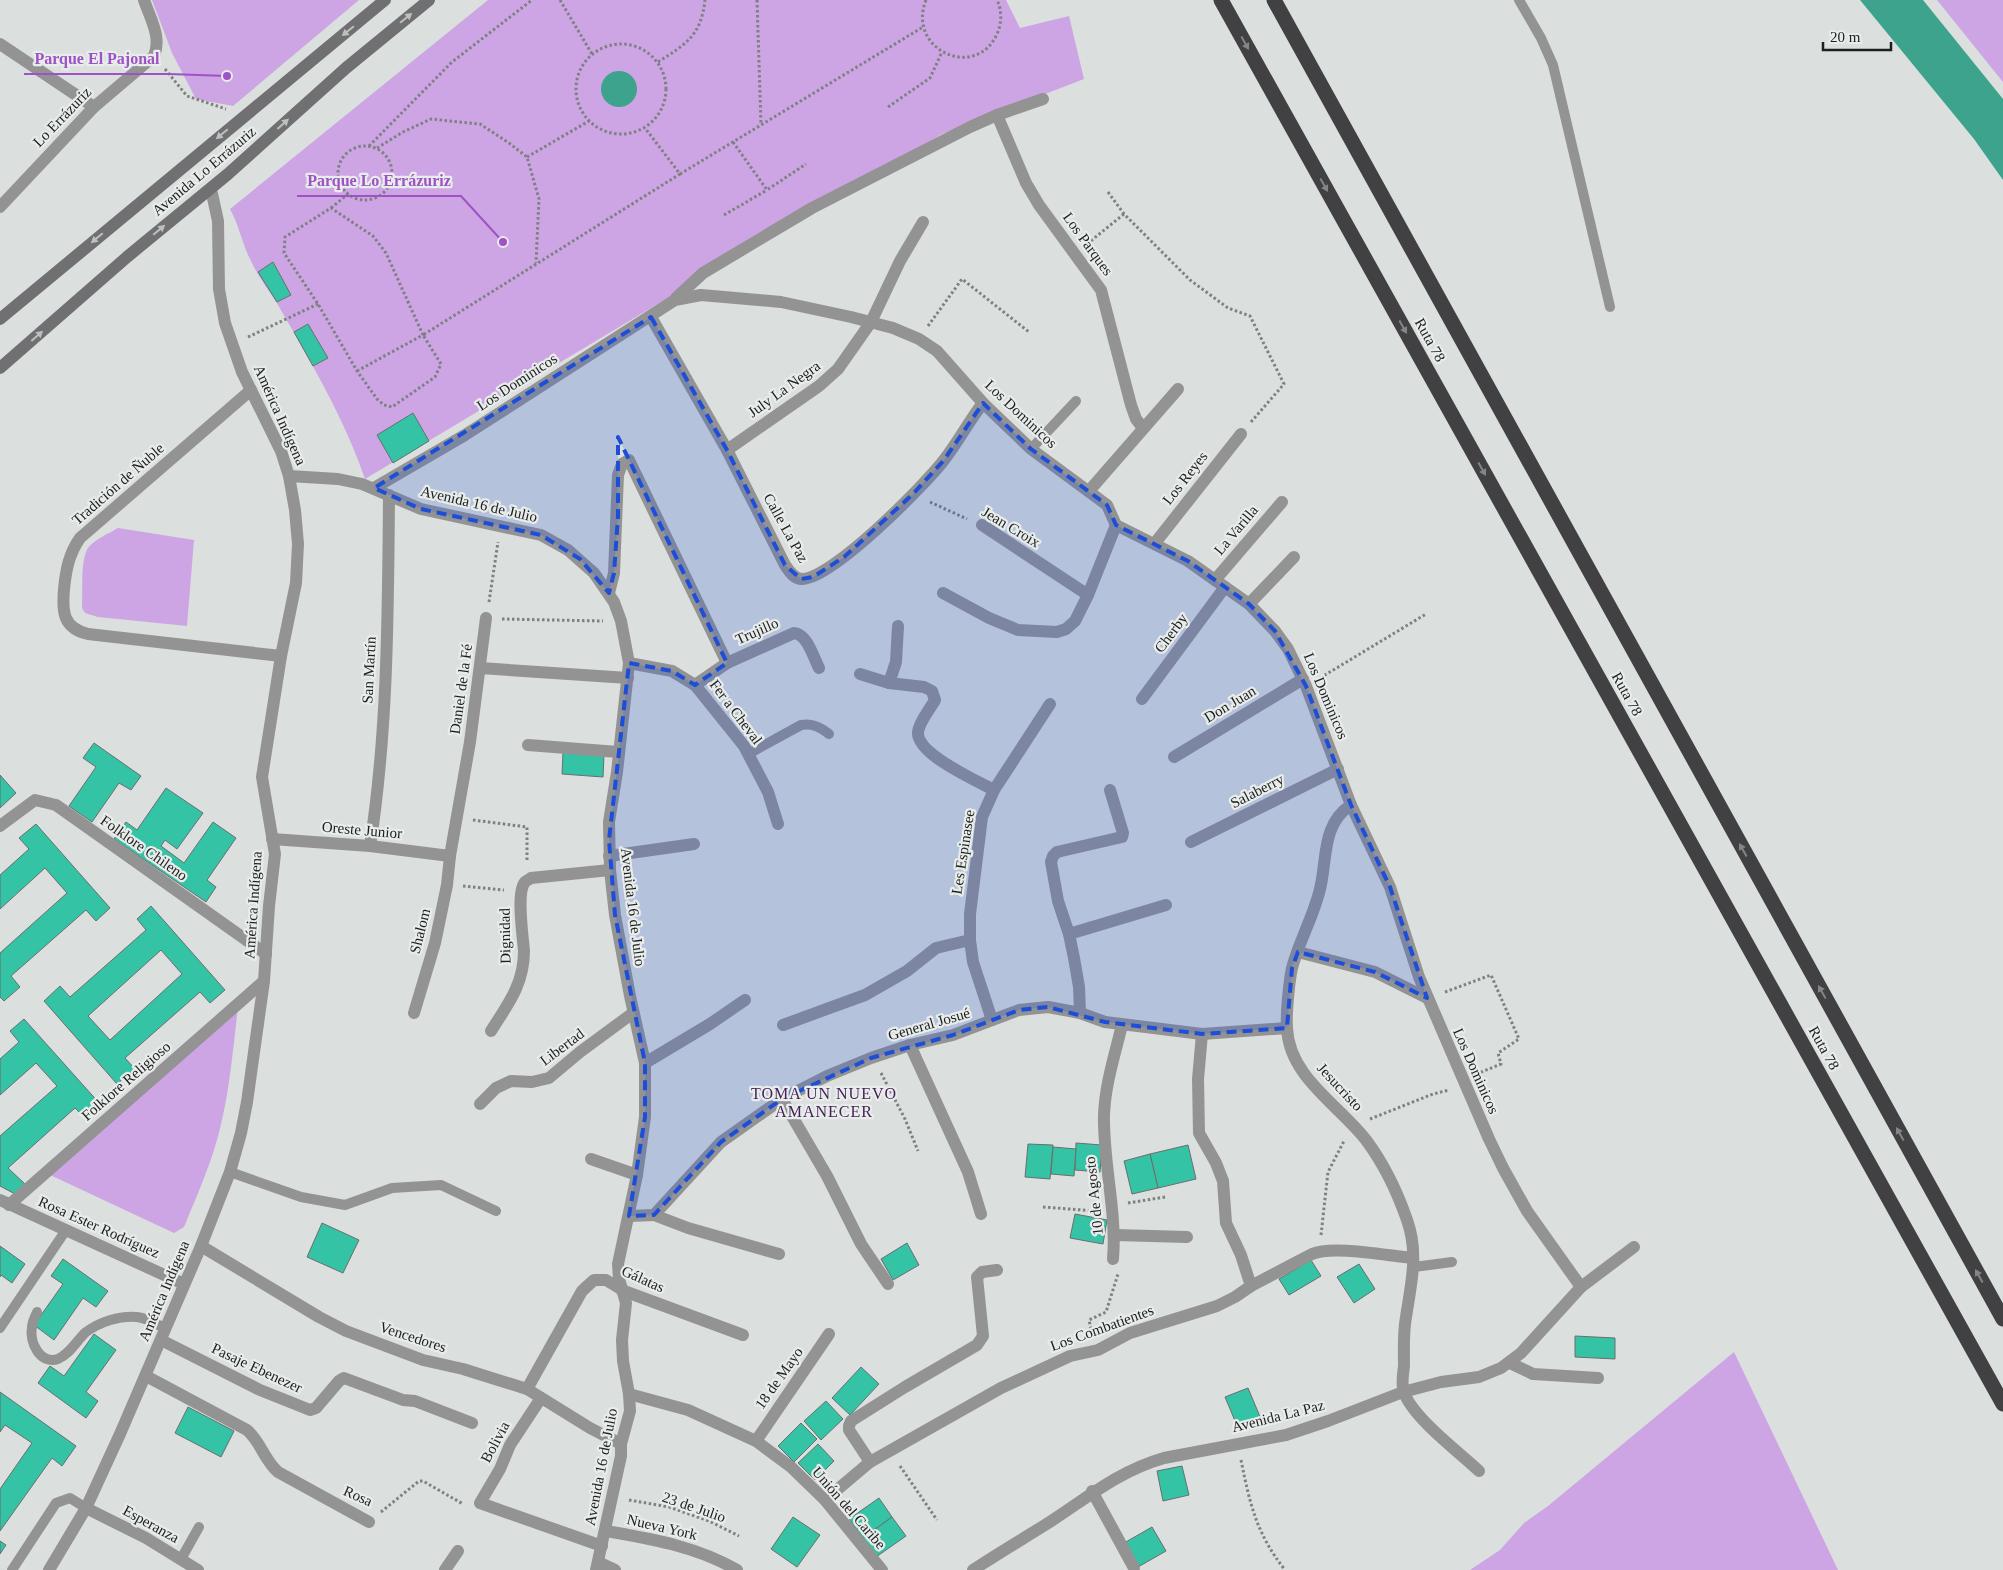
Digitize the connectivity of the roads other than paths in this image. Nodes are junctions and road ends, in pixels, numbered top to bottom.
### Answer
1 (144, 0) edge
2 (385, 0) edge
3 (429, 0) edge
4 (1221, 0) edge
5 (1274, 0) edge
6 (1519, 0) edge
7 (0, 44) edge
8 (1043, 99) dead end
9 (94, 107) junction
10 (997, 115) junction
11 (210, 189) junction
12 (0, 207) edge
13 (923, 222) dead end
14 (675, 300) junction
15 (1610, 307) dead end
16 (651, 317) junction
17 (0, 319) edge
18 (871, 322) junction
19 (0, 368) edge
20 (1178, 389) dead end
21 (251, 390) junction
22 (1076, 400) dead end
23 (983, 403) junction
24 (1143, 428) junction
25 (1240, 434) road end
26 (1032, 449) junction
27 (727, 450) junction
28 (289, 476) junction
29 (374, 488) junction
30 (1089, 490) junction
31 (389, 495) junction
32 (1282, 502) dead end
33 (982, 525) road end
34 (1116, 525) junction
35 (1154, 543) junction
36 (1294, 556) dead end
37 (1220, 584) junction
38 (609, 593) junction
39 (943, 593) dead end
40 (1088, 595) junction
41 (1249, 604) junction
42 (486, 618) road end
43 (898, 626) dead end
44 (281, 656) junction
45 (629, 663) junction
46 (727, 663) junction
47 (480, 668) junction
48 (819, 668) dead end
49 (860, 674) dead end
50 (628, 678) junction
51 (1304, 682) junction
52 (889, 683) junction
53 (695, 685) junction
54 (1142, 699) dead end
55 (1050, 704) dead end
56 (829, 734) dead end
57 (528, 745) dead end
58 (618, 752) junction
59 (748, 754) junction
60 (1174, 757) dead end
61 (1338, 769) junction
62 (994, 790) junction
63 (1110, 790) dead end
64 (1352, 805) junction
65 (778, 824) dead end
66 (0, 826) edge
67 (272, 839) junction
68 (1191, 842) dead end
69 (694, 844) dead end
70 (370, 846) junction
71 (450, 856) junction
72 (610, 856) junction
73 (610, 870) junction
74 (1166, 905) dead end
75 (1069, 934) junction
76 (970, 940) junction
77 (1298, 952) junction
78 (266, 954) junction
79 (264, 980) junction
80 (1427, 998) junction
81 (745, 1000) dead end
82 (414, 1013) dead end
83 (633, 1013) junction
84 (1080, 1013) junction
85 (992, 1020) junction
86 (783, 1025) dead end
87 (1122, 1025) junction
88 (1287, 1028) junction
89 (491, 1031) dead end
90 (1202, 1034) junction
91 (910, 1045) junction
92 (646, 1063) junction
93 (782, 1099) junction
94 (480, 1104) dead end
95 (591, 1159) dead end
96 (230, 1172) junction
97 (637, 1175) junction
98 (5, 1203) edge
99 (496, 1211) dead end
100 (981, 1214) dead end
101 (654, 1215) junction
102 (629, 1216) junction
103 (66, 1230) junction
104 (1115, 1235) junction
105 (1187, 1237) dead end
106 (201, 1246) junction
107 (1634, 1247) dead end
108 (779, 1254) dead end
109 (1113, 1260) road end
110 (1413, 1262) junction
111 (1452, 1262) dead end
112 (997, 1270) dead end
113 (184, 1284) junction
114 (888, 1284) dead end
115 (1250, 1286) junction
116 (1581, 1287) junction
117 (624, 1291) junction
118 (37, 1312) dead end
119 (2003, 1319) edge
120 (0, 1328) edge
121 (163, 1334) junction
122 (829, 1334) dead end
123 (743, 1335) dead end
124 (1510, 1363) junction
125 (146, 1376) junction
126 (1598, 1378) dead end
127 (527, 1389) junction
128 (1403, 1392) junction
129 (629, 1394) junction
130 (541, 1398) junction
131 (2003, 1404) edge
132 (472, 1423) dead end
133 (756, 1441) junction
134 (621, 1444) junction
135 (870, 1462) junction
136 (1479, 1471) dead end
137 (1092, 1492) junction
138 (824, 1500) junction
139 (86, 1508) junction
140 (369, 1522) road end
141 (199, 1527) dead end
142 (606, 1531) junction
143 (602, 1546) junction
144 (458, 1551) dead end
145 (181, 1559) junction
146 (597, 1566) edge
147 (1134, 1568) dead end
148 (12, 1570) edge
149 (49, 1570) edge
150 (198, 1570) edge
151 (444, 1570) edge
152 (615, 1570) edge
153 (737, 1570) edge
154 (882, 1570) edge
155 (973, 1570) edge

1 - 9 street, Lo Errázuriz
2 -> 17 main road, Avenida Lo Errázuriz
11 -> 3 main road, Avenida Lo Errázuriz
4 -> 131 highway, Ruta 78
119 -> 5 highway, Ruta 78
6 - 15 lane
7 - 9 street
8 - 10 street, Los Dominicos
9 - 12 street, Lo Errázuriz
10 - 14 street, Los Dominicos
10 - 24 street, Los Parques
19 -> 11 main road, Avenida Lo Errázuriz
11 - 21 street, América Indígena
13 - 18 street, July La Negra
14 - 16 street, Los Dominicos
14 - 18 street, Los Dominicos
16 - 27 street, Calle La Paz
16 - 29 street, Los Dominicos
18 - 23 street, Los Dominicos
18 - 27 street, July La Negra
20 - 24 street
21 - 28 street, América Indígena
21 - 44 street, Tradición de Ñuble
22 - 26 lane
23 - 26 street, Los Dominicos
23 - 27 street, Calle La Paz
24 - 30 street
25 - 35 street, Los Reyes
26 - 30 street, Los Dominicos
28 - 29 street, Avenida 16 de Julio
28 - 44 street, América Indígena
29 - 31 street, Avenida 16 de Julio
30 - 34 street, Los Dominicos
31 - 38 street, Avenida 16 de Julio
31 - 70 street, San Martín
32 - 37 street, La Varilla
33 - 40 street, Jean Croix
34 - 35 street, Los Dominicos
34 - 40 street
35 - 37 street, Los Dominicos
36 - 41 street
37 - 41 street, Los Dominicos
37 - 54 street, Cherby
38 - 45 street, Avenida 16 de Julio
38 - 46 street
39 - 40 street
41 - 51 street, Los Dominicos
42 - 47 street, Daniel de la Fé
43 - 52 street
44 - 67 street, América Indígena
45 - 50 street, Avenida 16 de Julio
45 - 53 street, Fer a Cheval
46 - 48 street, Trujillo
46 - 53 street, Trujillo
47 - 50 street
47 - 71 street, Daniel de la Fé
49 - 52 street
50 - 58 street, Avenida 16 de Julio
51 - 60 street, Don Juan
51 - 61 street, Los Dominicos
52 - 62 street
53 - 59 street, Fer a Cheval
55 - 62 street, Les Espinasee
56 - 59 lane
57 - 58 street
58 - 72 street, Avenida 16 de Julio
59 - 65 street, Fer a Cheval
61 - 64 street, Los Dominicos
61 - 68 street, Salaberry
62 - 76 street, Les Espinasee
63 - 75 street
64 - 77 street, Jesucristo
64 - 80 street, Los Dominicos
66 - 78 street, Folklore Chileno
67 - 70 street, Oreste Junior
67 - 78 street, América Indígena
69 - 72 street
70 - 71 street, Oreste Junior
71 - 82 street, Shalom
72 - 73 street, Avenida 16 de Julio
73 - 83 street, Avenida 16 de Julio
73 - 89 street, Dignidad
74 - 75 street
75 - 84 street
76 - 85 street, Les Espinasee
76 - 86 street
77 - 80 street
77 - 88 street, Jesucristo
78 - 79 street, América Indígena
79 - 96 street, América Indígena
79 - 98 street, Folklore Religioso
80 - 116 street, Los Dominicos
81 - 92 street
83 - 92 street, Avenida 16 de Julio
83 - 94 street, Libertad
84 - 85 street, General Josué
84 - 87 street, General Josué
85 - 91 street, General Josué
87 - 90 street, General Josué
87 - 104 street, 10 de Agosto
88 - 90 street, General Josué
88 - 110 street, Jesucristo
90 - 115 street
91 - 93 street, General Josué
91 - 100 street
92 - 97 street, Avenida 16 de Julio
93 - 101 street, General Josué
93 - 114 street
95 - 97 street
96 - 99 lane
96 - 106 street, América Indígena
97 - 102 street, Avenida 16 de Julio
98 - 103 street, Rosa Ester Rodríguez
101 - 102 street
101 - 108 street
102 - 117 street, Avenida 16 de Julio
103 - 113 street, Rosa Ester Rodríguez
103 - 120 lane
104 - 105 street
104 - 109 street, 10 de Agosto
106 - 113 street, América Indígena
106 - 127 street, Vencedores
107 - 116 street, Avenida La Paz
110 - 111 lane
110 - 115 street, Los Combatientes
110 - 128 street, Jesucristo
112 - 135 street
113 - 121 street, América Indígena
115 - 135 street, Los Combatientes
116 - 124 street, Avenida La Paz
117 - 123 street, Gálatas
117 - 127 street, Gálatas
117 - 129 street, Avenida 16 de Julio
118 - 121 lane
121 - 125 street, América Indígena
121 - 132 street, Pasaje Ebenezer
122 - 133 street, 18 de Mayo
124 - 126 street
124 - 128 street, Avenida La Paz
125 - 139 street, América Indígena
125 - 140 street, Rosa
127 - 130 street, Vencedores
128 - 136 street
128 - 137 street, Avenida La Paz
129 - 133 street, Unión del Caribe
129 - 134 street, Avenida 16 de Julio
130 - 134 street, Vencedores
130 - 143 street, Bolivia
133 - 138 street, Unión del Caribe
134 - 142 street, Avenida 16 de Julio
135 - 138 street, Los Combatientes
137 - 147 street
137 - 155 street, Avenida La Paz
138 - 154 street, Unión del Caribe
139 - 145 street, Esperanza
139 - 148 lane
139 - 149 street, América Indígena
141 - 145 lane
142 - 143 street, Avenida 16 de Julio
142 - 153 street, Nueva York
143 - 146 street, Avenida 16 de Julio
144 - 151 street
145 - 150 street, Esperanza
146 - 152 street

